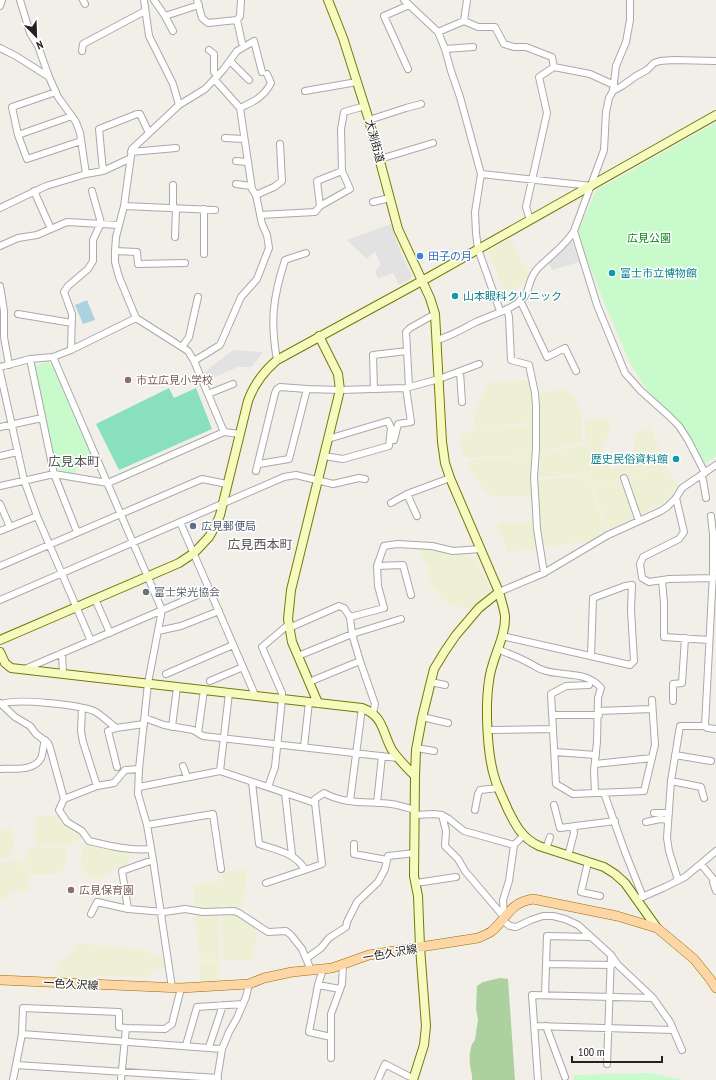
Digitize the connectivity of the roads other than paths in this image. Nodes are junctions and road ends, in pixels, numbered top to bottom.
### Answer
1 (2, 0) edge
2 (20, 0) edge
3 (144, 0) edge
4 (154, 0) edge
5 (241, 0) edge
6 (328, 0) edge
7 (404, 0) edge
8 (467, 0) edge
9 (630, 0) edge
10 (198, 2) edge
11 (409, 5) junction
12 (0, 6) edge
13 (145, 11) junction
14 (165, 16) junction
15 (237, 20) junction
16 (464, 21) junction
17 (173, 31) dead end
18 (438, 32) junction
19 (242, 43) dead end
20 (473, 47) dead end
21 (0, 48) edge
22 (445, 49) junction
23 (209, 50) dead end
24 (82, 51) dead end
25 (230, 61) junction
26 (716, 61) edge
27 (554, 66) junction
28 (408, 69) dead end
29 (49, 77) junction
30 (216, 78) junction
31 (249, 80) dead end
32 (357, 82) junction
33 (614, 88) junction
34 (305, 91) dead end
35 (56, 92) junction
36 (421, 104) dead end
37 (179, 105) junction
38 (365, 106) junction
39 (240, 108) junction
40 (716, 114) edge
41 (72, 116) junction
42 (369, 120) junction
43 (149, 133) junction
44 (18, 135) junction
45 (225, 138) dead end
46 (244, 139) junction
47 (81, 141) junction
48 (433, 143) dead end
49 (280, 144) dead end
50 (176, 148) dead end
51 (131, 152) junction
52 (380, 158) junction
53 (130, 159) junction
54 (236, 162) dead end
55 (247, 162) junction
56 (103, 171) junction
57 (342, 171) junction
58 (86, 174) junction
59 (481, 174) junction
60 (533, 179) junction
61 (236, 184) dead end
62 (173, 185) dead end
63 (251, 186) junction
64 (592, 186) junction
65 (34, 191) junction
66 (92, 191) dead end
67 (256, 195) junction
68 (390, 198) junction
69 (373, 202) dead end
70 (124, 206) junction
71 (320, 206) junction
72 (0, 208) edge
73 (175, 208) junction
74 (204, 209) junction
75 (215, 210) dead end
76 (260, 215) junction
77 (530, 220) junction
78 (101, 223) junction
79 (119, 225) junction
80 (51, 229) junction
81 (574, 231) junction
82 (175, 237) dead end
83 (0, 246) edge
84 (478, 249) junction
85 (114, 251) junction
86 (306, 253) dead end
87 (204, 254) dead end
88 (185, 263) dead end
89 (421, 281) junction
90 (0, 286) edge
91 (1, 294) edge
92 (198, 297) dead end
93 (520, 300) junction
94 (507, 309) junction
95 (500, 311) junction
96 (2, 312) edge
97 (18, 314) dead end
98 (435, 314) junction
99 (136, 318) junction
100 (72, 323) junction
101 (319, 336) junction
102 (437, 340) junction
103 (182, 347) junction
104 (71, 350) junction
105 (407, 351) junction
106 (53, 357) junction
107 (30, 359) junction
108 (277, 360) junction
109 (194, 362) junction
110 (10, 364) junction
111 (479, 364) dead end
112 (0, 366) edge
113 (576, 371) dead end
114 (0, 372) edge
115 (460, 372) junction
116 (439, 378) junction
117 (233, 384) dead end
118 (408, 387) junction
119 (306, 389) junction
120 (374, 389) junction
121 (340, 390) junction
122 (208, 394) junction
123 (462, 402) dead end
124 (42, 418) junction
125 (11, 425) junction
126 (0, 427) edge
127 (224, 432) junction
128 (240, 434) junction
129 (328, 439) junction
130 (394, 440) dead end
131 (17, 452) junction
132 (0, 456) edge
133 (324, 456) junction
134 (259, 464) junction
135 (716, 465) edge
136 (256, 471) dead end
137 (54, 474) junction
138 (703, 474) junction
139 (450, 478) junction
140 (624, 478) dead end
141 (365, 479) dead end
142 (24, 480) junction
143 (318, 481) junction
144 (108, 483) junction
145 (227, 484) junction
146 (0, 486) edge
147 (407, 494) junction
148 (676, 498) junction
149 (706, 498) dead end
150 (391, 502) dead end
151 (0, 504) edge
152 (222, 505) junction
153 (121, 513) junction
154 (37, 516) junction
155 (417, 516) dead end
156 (711, 516) dead end
157 (639, 521) junction
158 (180, 522) junction
159 (10, 527) junction
160 (0, 531) edge
161 (77, 532) junction
162 (715, 534) edge
163 (134, 542) junction
164 (50, 545) junction
165 (481, 549) junction
166 (194, 553) junction
167 (715, 563) edge
168 (0, 566) edge
169 (377, 566) junction
170 (62, 573) junction
171 (544, 573) junction
172 (148, 576) junction
173 (712, 578) junction
174 (662, 581) junction
175 (714, 589) edge
176 (210, 590) junction
177 (499, 592) junction
178 (411, 595) dead end
179 (95, 599) junction
180 (0, 600) edge
181 (77, 607) junction
182 (162, 610) junction
183 (218, 611) junction
184 (350, 617) junction
185 (713, 618) edge
186 (401, 619) dead end
187 (289, 626) junction
188 (158, 631) junction
189 (110, 633) junction
190 (352, 634) junction
191 (502, 636) junction
192 (685, 638) junction
193 (0, 640) edge
194 (709, 640) junction
195 (91, 641) junction
196 (233, 645) junction
197 (498, 649) junction
198 (0, 652) edge
199 (62, 653) junction
200 (709, 655) junction
201 (716, 655) edge
202 (298, 656) junction
203 (591, 656) junction
204 (360, 661) junction
205 (243, 668) junction
206 (25, 670) junction
207 (63, 674) junction
208 (166, 674) dead end
209 (210, 681) dead end
210 (309, 682) junction
211 (431, 682) junction
212 (148, 683) junction
213 (445, 685) dead end
214 (589, 685) dead end
215 (177, 687) junction
216 (708, 688) junction
217 (716, 688) edge
218 (204, 690) junction
219 (229, 693) junction
220 (255, 695) junction
221 (282, 699) junction
222 (652, 700) dead end
223 (673, 701) dead end
224 (313, 702) junction
225 (1, 704) edge
226 (82, 708) junction
227 (362, 708) junction
228 (652, 709) junction
229 (373, 713) junction
230 (598, 713) junction
231 (552, 715) junction
232 (422, 717) junction
233 (144, 721) junction
234 (448, 724) dead end
235 (705, 726) junction
236 (172, 727) junction
237 (116, 728) junction
238 (553, 729) junction
239 (716, 729) edge
240 (488, 730) junction
241 (198, 733) junction
242 (224, 738) junction
243 (44, 740) junction
244 (277, 744) junction
245 (304, 747) junction
246 (417, 748) junction
247 (434, 751) dead end
248 (555, 752) junction
249 (356, 753) junction
250 (596, 754) junction
251 (675, 755) junction
252 (382, 756) junction
253 (398, 758) junction
254 (652, 758) junction
255 (711, 761) dead end
256 (595, 764) junction
257 (183, 766) dead end
258 (117, 767) dead end
259 (0, 769) edge
260 (139, 769) junction
261 (220, 771) junction
262 (415, 776) junction
263 (187, 777) junction
264 (671, 781) junction
265 (252, 782) junction
266 (97, 786) junction
267 (268, 787) junction
268 (139, 788) junction
269 (499, 788) junction
270 (286, 793) junction
271 (595, 793) junction
272 (604, 793) junction
273 (704, 798) dead end
274 (64, 799) junction
275 (350, 801) junction
276 (315, 803) junction
277 (377, 803) junction
278 (554, 805) dead end
279 (475, 810) dead end
280 (415, 812) junction
281 (654, 813) dead end
282 (668, 813) junction
283 (442, 815) junction
284 (668, 820) junction
285 (615, 821) junction
286 (646, 822) dead end
287 (147, 825) junction
288 (573, 827) junction
289 (524, 835) junction
290 (550, 837) dead end
291 (354, 844) dead end
292 (514, 846) junction
293 (151, 849) junction
294 (546, 849) junction
295 (716, 851) edge
296 (415, 853) junction
297 (292, 855) junction
298 (568, 856) junction
299 (153, 860) junction
300 (387, 860) junction
301 (588, 862) junction
302 (701, 864) junction
303 (221, 869) dead end
304 (305, 870) junction
305 (456, 878) dead end
306 (715, 879) edge
307 (678, 880) junction
308 (416, 883) junction
309 (266, 884) dead end
310 (716, 890) edge
311 (600, 896) dead end
312 (640, 898) junction
313 (128, 909) junction
314 (162, 912) junction
315 (91, 914) dead end
316 (503, 919) junction
317 (657, 928) junction
318 (592, 937) junction
319 (420, 947) junction
320 (611, 955) junction
321 (307, 958) junction
322 (343, 964) junction
323 (546, 964) junction
324 (618, 964) junction
325 (610, 966) junction
326 (323, 969) junction
327 (311, 970) junction
328 (0, 980) edge
329 (249, 984) junction
330 (318, 985) junction
331 (176, 988) junction
332 (716, 988) edge
333 (340, 989) junction
334 (545, 995) junction
335 (610, 997) junction
336 (653, 998) junction
337 (243, 1004) junction
338 (223, 1005) junction
339 (535, 1026) junction
340 (546, 1026) junction
341 (126, 1028) junction
342 (608, 1028) junction
343 (673, 1030) junction
344 (22, 1034) junction
345 (331, 1037) junction
346 (124, 1041) junction
347 (186, 1045) junction
348 (209, 1047) junction
349 (222, 1049) junction
350 (682, 1050) dead end
351 (331, 1058) dead end
352 (607, 1064) dead end
353 (16, 1065) junction
354 (121, 1072) junction
355 (565, 1077) dead end
356 (218, 1079) edge
357 (413, 1079) edge
358 (13, 1080) edge
359 (121, 1080) edge
360 (378, 1080) edge
361 (538, 1080) edge

1 - 12 street
2 - 29 street
3 - 13 street
4 - 14 street
5 - 15 street
6 - 32 street, 大渕街道
7 - 11 street
8 - 16 street
9 - 33 street
10 - 14 street
10 - 15 street
11 - 18 street
11 - 28 street
13 - 24 street
13 - 37 street
14 - 17 street
15 - 19 street
16 - 18 street
16 - 27 street
18 - 22 street
20 - 22 street
21 - 29 street
22 - 59 street
23 - 30 street
25 - 30 street
25 - 31 street
25 - 39 street
26 - 33 street
27 - 33 street
27 - 60 street
29 - 35 street
30 - 37 street
30 - 39 street
32 - 34 street
32 - 38 street, 大渕街道
33 - 64 street
35 - 41 street
35 - 44 street
36 - 42 street
37 - 43 street
38 - 42 street, 大渕街道
38 - 57 street
39 - 46 street
40 - 64 street
41 - 44 street
41 - 47 street
42 - 52 street, 大渕街道
43 - 51 street
43 - 56 street
44 - 47 street
45 - 46 street
46 - 55 street
47 - 58 street
48 - 52 street
49 - 67 street
50 - 51 street
51 - 53 street
52 - 68 street, 大渕街道
53 - 56 street
53 - 70 street
54 - 55 street
55 - 63 street
56 - 58 street
57 - 71 street
57 - 71 street
58 - 65 street
59 - 60 street
59 - 84 street
60 - 64 street
60 - 77 street
61 - 63 street
62 - 73 street
63 - 67 street
64 - 77 street
64 - 81 street
65 - 72 street
65 - 80 street
66 - 78 street
67 - 76 street
68 - 69 street
68 - 89 street, 大渕街道
70 - 73 street
70 - 79 street
71 - 76 street
73 - 74 street
73 - 82 street
74 - 75 street
74 - 87 street
76 - 109 street
77 - 84 street
78 - 79 street
78 - 80 street
78 - 100 street
79 - 85 street
80 - 83 street
81 - 93 street
81 - 138 street
84 - 89 street
84 - 95 street
85 - 88 street
85 - 99 street
86 - 108 street
89 - 98 street, 大渕街道
89 - 101 street
90 - 91 street
91 - 96 street
92 - 103 street
93 - 94 street
93 - 113 street
94 - 95 street
94 - 171 street
95 - 102 street
96 - 110 street
97 - 100 street
98 - 102 street, 大渕街道
98 - 105 street
99 - 103 street
99 - 104 street
100 - 104 street
101 - 108 street
101 - 121 street
102 - 116 street, 大渕街道
103 - 109 street
104 - 106 street
105 - 118 street
105 - 120 street
106 - 107 street
106 - 144 street
107 - 110 street
107 - 124 street
108 - 128 street
109 - 122 street
110 - 112 street
111 - 115 street
114 - 125 street
115 - 116 street
115 - 123 street
116 - 118 street
116 - 139 street, 大渕街道
117 - 122 street
118 - 120 street
118 - 130 street
119 - 121 street
119 - 134 street
119 - 134 street
120 - 121 street
121 - 129 street
122 - 127 street
124 - 125 street
124 - 137 street
125 - 126 street
125 - 131 street
127 - 128 street
127 - 144 street
128 - 145 street
129 - 133 street
129 - 133 street
131 - 132 street
131 - 142 street
133 - 143 street
134 - 136 street
135 - 138 street
137 - 142 street
137 - 144 street
137 - 161 street
138 - 148 street
138 - 149 street
139 - 147 street
139 - 165 street, 大渕街道
140 - 157 street
141 - 143 street
142 - 146 street
142 - 154 street
143 - 152 street
143 - 187 street
144 - 153 street
145 - 152 street
145 - 153 street
147 - 150 street
147 - 155 street
148 - 157 street
148 - 174 street
151 - 159 street
152 - 158 street
152 - 166 street
153 - 161 street
153 - 163 street
154 - 159 street
154 - 164 street
156 - 162 street
157 - 171 street
158 - 163 street
158 - 166 street
159 - 160 street
161 - 164 street
162 - 167 street
163 - 170 street
163 - 172 street
164 - 168 street
164 - 170 street
165 - 169 street
165 - 177 street, 大渕街道
166 - 172 street
166 - 176 street
167 - 173 street
169 - 178 street
169 - 184 street
170 - 180 street
170 - 181 street
171 - 177 street
172 - 179 street
172 - 182 street
173 - 174 street
173 - 175 street
174 - 192 street
175 - 185 street
176 - 182 street
176 - 183 street
177 - 191 street, 大渕街道
177 - 211 street
179 - 181 street
179 - 189 street
181 - 193 street
181 - 195 street
182 - 188 street
182 - 189 street
183 - 188 street
183 - 196 street
184 - 187 street
184 - 190 street
185 - 194 street
186 - 190 street
187 - 202 street
187 - 221 street
188 - 212 street
189 - 195 street
190 - 202 street
190 - 204 street
191 - 197 street, 大渕街道
191 - 203 street
192 - 194 street
192 - 223 street
194 - 200 street
195 - 199 street
196 - 205 street
196 - 208 street
197 - 230 street
197 - 240 street, 大渕街道
198 - 206 street
199 - 206 street
199 - 207 street
200 - 201 street
200 - 216 street
202 - 210 street
203 - 203 street
204 - 210 street
204 - 229 street
205 - 209 street
205 - 220 street
206 - 207 street
207 - 212 street
210 - 224 street
211 - 213 street
211 - 232 street
212 - 215 street
212 - 233 street
214 - 231 street
215 - 218 street
215 - 236 street
216 - 217 street
216 - 235 street
218 - 219 street
218 - 241 street
219 - 220 street
219 - 242 street
220 - 221 street
221 - 224 street
221 - 244 street
222 - 228 street
224 - 227 street
224 - 245 street
225 - 226 street
225 - 243 street
226 - 237 street
226 - 266 street
227 - 229 street
227 - 249 street
228 - 230 street
228 - 254 street
229 - 253 street
230 - 231 street
230 - 250 street
231 - 238 street
232 - 234 street
232 - 246 street
233 - 236 street
233 - 237 street
233 - 260 street
235 - 239 street
235 - 251 street
236 - 241 street
237 - 258 street
238 - 240 street
238 - 248 street
240 - 269 street, 大渕街道
241 - 242 street
242 - 244 street
242 - 261 street
243 - 259 street
243 - 274 street
244 - 245 street
244 - 267 street
245 - 249 street
246 - 247 street
246 - 262 street
248 - 250 street
248 - 271 street
249 - 252 street
249 - 275 street
250 - 256 street
251 - 255 street
251 - 264 street
252 - 253 street
252 - 277 street
253 - 262 street
254 - 256 street
254 - 272 street
256 - 271 street
257 - 263 street
260 - 266 street
260 - 268 street
261 - 263 street
261 - 265 street
262 - 280 street
263 - 268 street
264 - 273 street
264 - 282 street
265 - 267 street
265 - 297 street
266 - 274 street
267 - 270 street
268 - 287 street
269 - 279 street
269 - 289 street, 大渕街道
270 - 276 street
270 - 297 street
271 - 272 street
272 - 285 street
274 - 293 street
275 - 276 street
275 - 277 street
276 - 304 street
277 - 280 street
278 - 288 street
280 - 283 street
280 - 296 street
281 - 282 street
282 - 284 street
283 - 292 street
283 - 316 street
284 - 286 street
284 - 307 street
285 - 288 street
285 - 312 street
287 - 293 street
287 - 303 street
288 - 298 street
289 - 292 street
289 - 294 street, 大渕街道
290 - 294 street
291 - 300 street
292 - 316 street
293 - 299 street
294 - 298 street, 大渕街道
295 - 302 street
296 - 300 street
296 - 308 street
297 - 304 street
298 - 301 street, 大渕街道
299 - 313 street
299 - 314 street
300 - 321 street
301 - 311 street
301 - 312 street, 大渕街道
302 - 306 street
302 - 307 street
304 - 309 street
305 - 308 street
306 - 310 street
307 - 312 street
308 - 319 street
312 - 317 street, 大渕街道
313 - 314 street
313 - 315 street
314 - 321 street
314 - 331 street
316 - 317 main road, 一色久沢線
316 - 318 street
316 - 319 main road, 一色久沢線
317 - 332 main road, 一色久沢線
318 - 320 street
318 - 323 street
319 - 322 main road, 一色久沢線
319 - 357 street
320 - 324 street
320 - 325 street
321 - 327 street
322 - 326 main road, 一色久沢線
322 - 333 street
323 - 325 street
323 - 334 street
324 - 325 street
324 - 336 street
325 - 335 street
326 - 327 main road, 一色久沢線
326 - 330 street
327 - 329 main road, 一色久沢線
328 - 331 main road, 一色久沢線
329 - 331 main road, 一色久沢線
329 - 337 street
330 - 333 street
330 - 345 street
331 - 341 street
333 - 345 street
334 - 335 street
334 - 339 street
335 - 336 street
335 - 342 street
336 - 343 street
337 - 338 street
337 - 349 street
338 - 347 street
338 - 348 street
339 - 340 street
339 - 361 street
340 - 342 street
340 - 355 street
341 - 344 street
341 - 346 street
342 - 343 street
342 - 352 street
343 - 350 street
344 - 346 street
344 - 353 street
345 - 351 street
346 - 347 street
346 - 354 street
347 - 348 street
348 - 349 street
349 - 356 street
353 - 354 street
353 - 358 street
354 - 356 street
354 - 359 street
357 - 360 street

